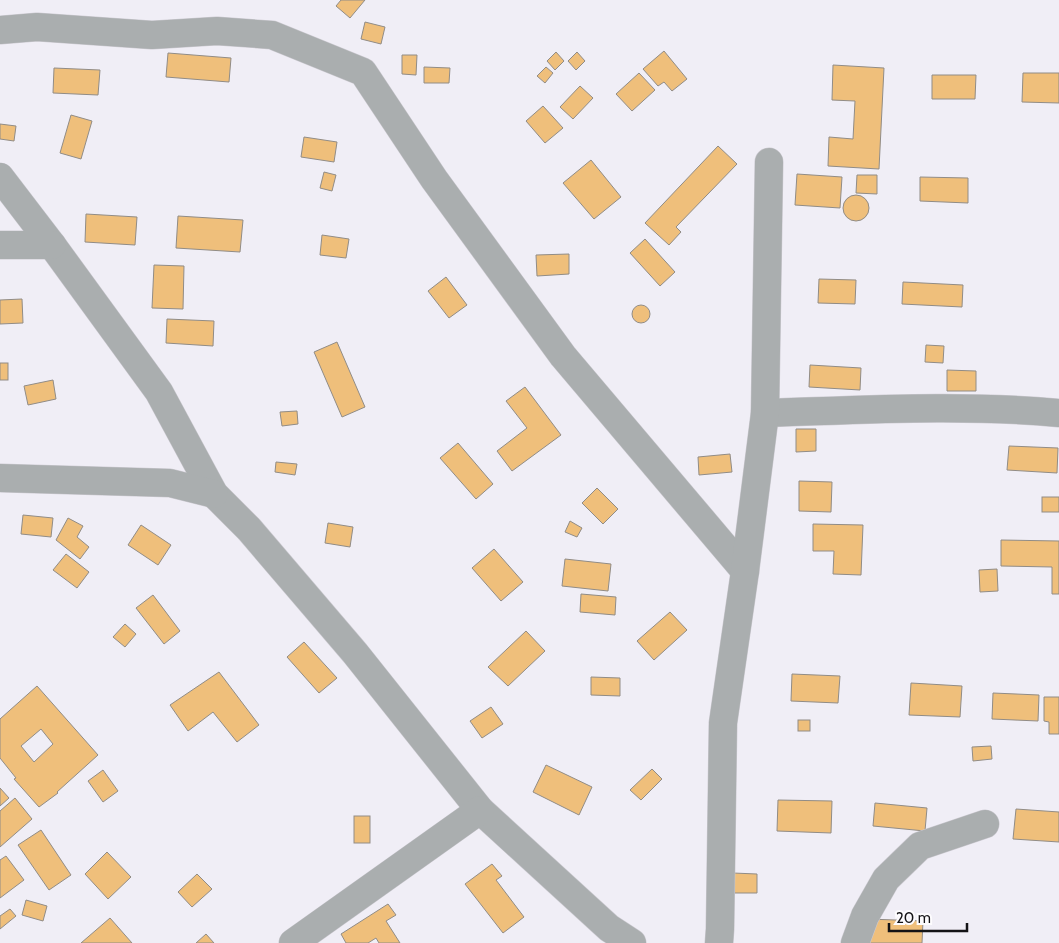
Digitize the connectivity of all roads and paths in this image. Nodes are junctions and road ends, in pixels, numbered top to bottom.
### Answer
1 (0, 30) edge
2 (769, 162) dead end
3 (0, 177) edge
4 (0, 245) edge
5 (52, 245) junction
6 (1059, 413) edge
7 (765, 414) junction
8 (0, 478) edge
9 (214, 494) junction
10 (745, 571) junction
11 (480, 810) junction
12 (985, 824) dead end
13 (293, 943) edge
14 (632, 943) edge
15 (719, 943) edge
16 (855, 943) edge

1 - 10 street
2 - 7 street
3 - 5 street
4 - 5 street
5 - 9 street
6 - 7 street
7 - 10 street
8 - 9 street
9 - 11 street
10 - 15 street
11 - 13 street
11 - 14 street
12 - 16 street

